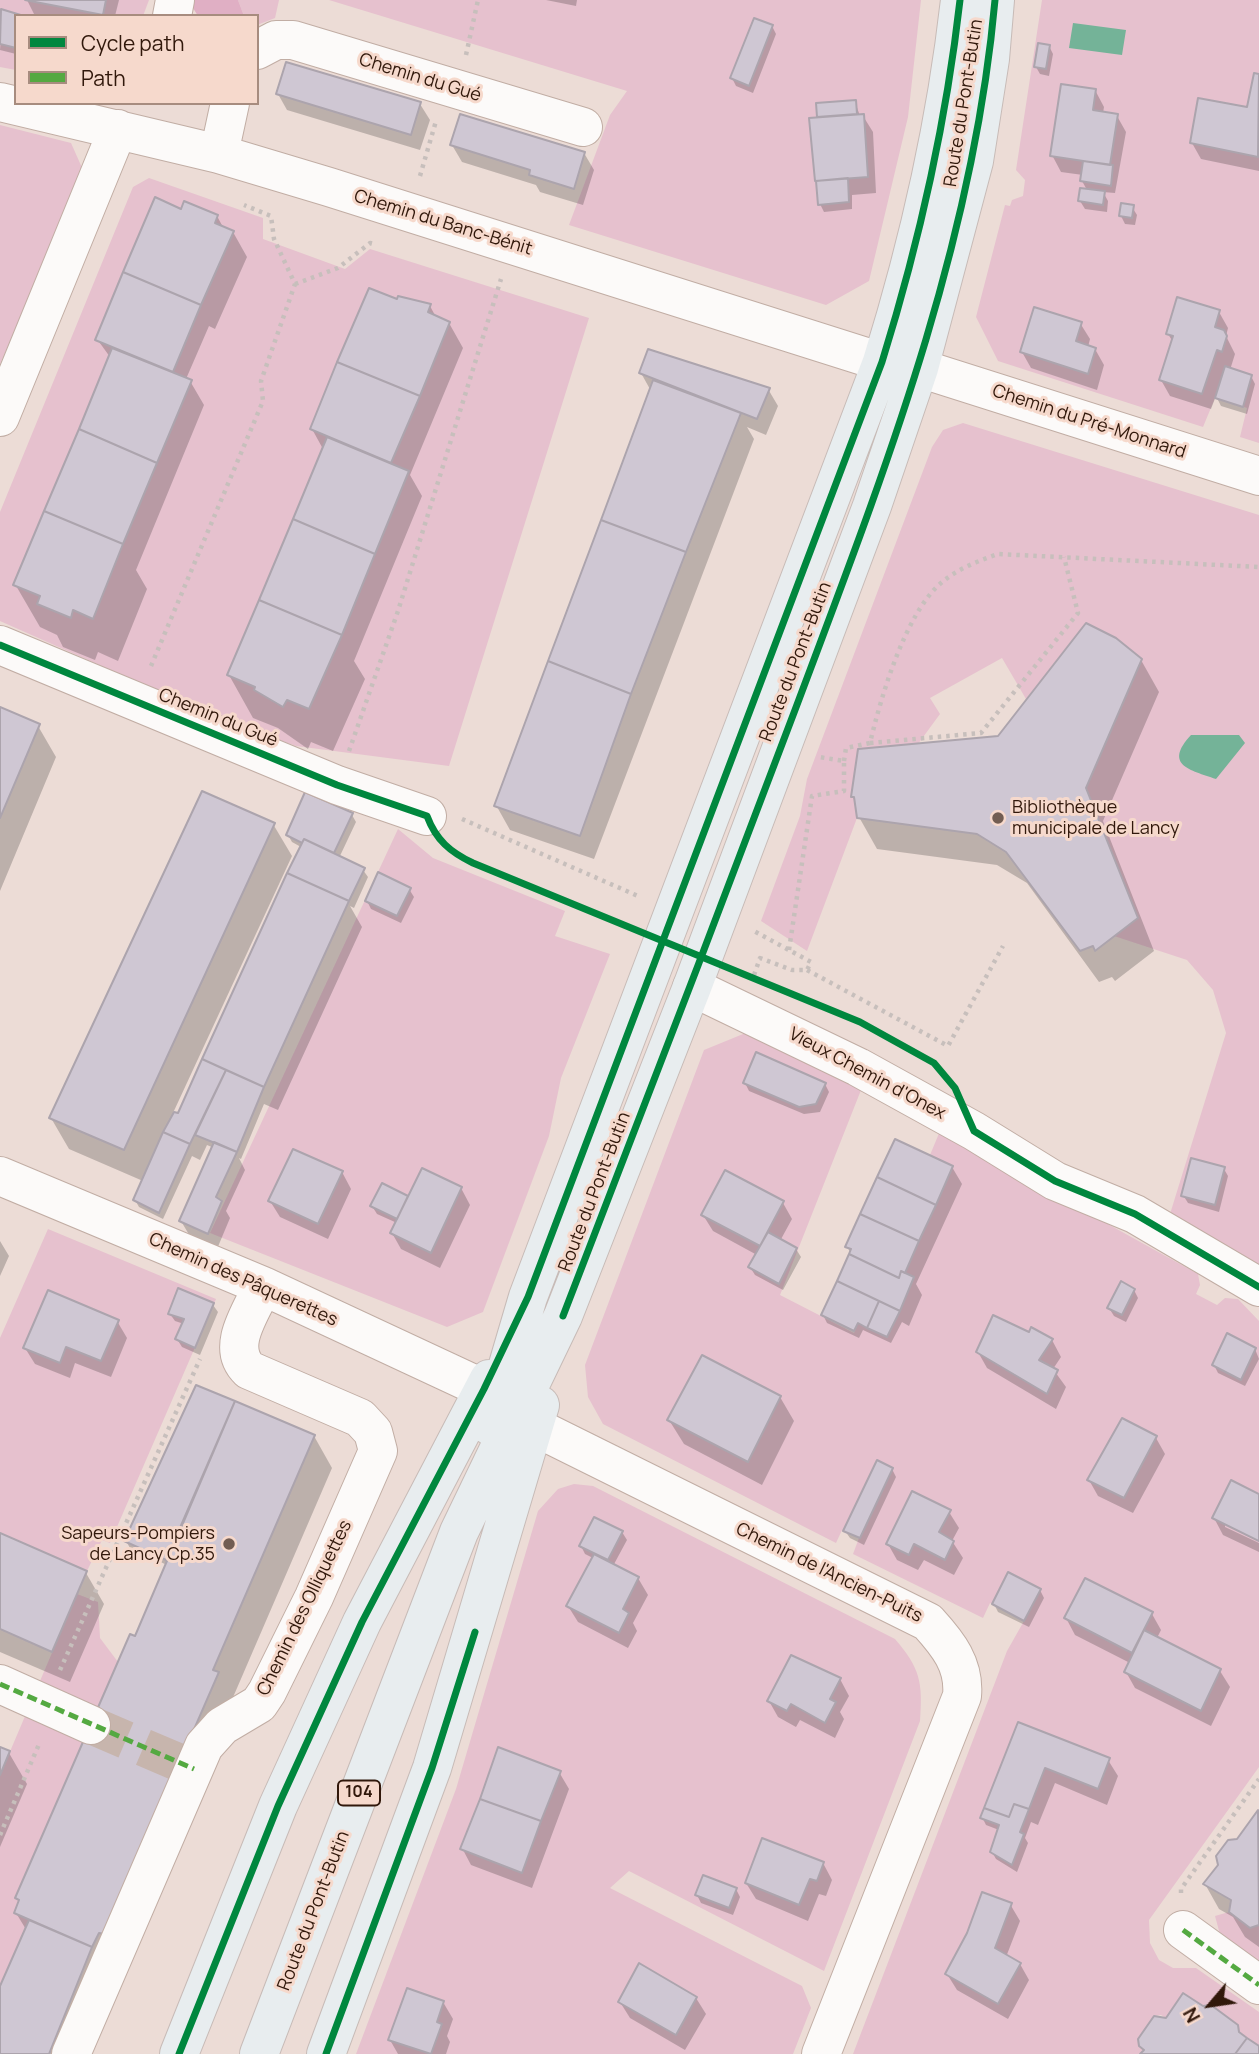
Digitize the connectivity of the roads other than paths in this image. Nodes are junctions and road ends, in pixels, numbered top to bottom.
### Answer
1 (960, 0) edge
2 (995, 0) edge
3 (259, 49) edge
4 (0, 102) edge
5 (230, 105) edge
6 (583, 127) dead end
7 (118, 130) junction
8 (219, 154) junction
9 (882, 362) junction
10 (919, 368) junction
11 (0, 417) edge
12 (1259, 476) edge
13 (0, 645) edge
14 (426, 817) road end
15 (692, 987) junction
16 (0, 1176) edge
17 (263, 1286) junction
18 (1259, 1287) edge
19 (528, 1297) junction
20 (563, 1316) junction
21 (484, 1389) junction
22 (535, 1427) junction
23 (459, 1532) junction
24 (314, 1597) junction
25 (362, 1622) junction
26 (0, 1684) edge
27 (91, 1725) tunnel mouth
28 (1183, 1930) road end
29 (1259, 1984) edge
30 (185, 2048) edge
31 (71, 2054) edge
32 (259, 2054) edge
33 (326, 2054) edge
34 (821, 2054) edge

1 - 9 main road, Route du Pont-Butin / 104
2 - 10 main road, Route du Pont-Butin / 104
3 - 6 street, Chemin du Gué
4 - 7 street, Chemin du Banc-Bénit
5 - 8 street
7 - 8 street, Chemin du Banc-Bénit
7 - 11 street
8 - 9 street, Chemin du Banc-Bénit
9 - 19 main road, Route du Pont-Butin / 104
10 - 12 street, Chemin du Pré-Monnard
10 - 15 main road, Route du Pont-Butin / 104
13 - 14 street, Chemin du Gué
15 - 18 street, Vieux Chemin d'Onex
15 - 20 main road, Route du Pont-Butin / 104
16 - 17 street, Chemin des Pâquerettes
17 - 21 street, Chemin des Pâquerettes
17 - 24 street, Chemin des Olliquettes
19 - 21 main road
19 - 23 main road, Route du Pont-Butin / 104
20 - 22 main road
20 - 23 main road, Route du Pont-Butin / 104
21 - 25 main road
22 - 33 main road
22 - 34 street, Chemin de l'Ancien-Puits
23 - 32 main road, Route du Pont-Butin / 104
24 - 25 street
24 - 31 street, Chemin des Olliquettes
25 - 30 main road
26 - 27 street
28 - 29 street

